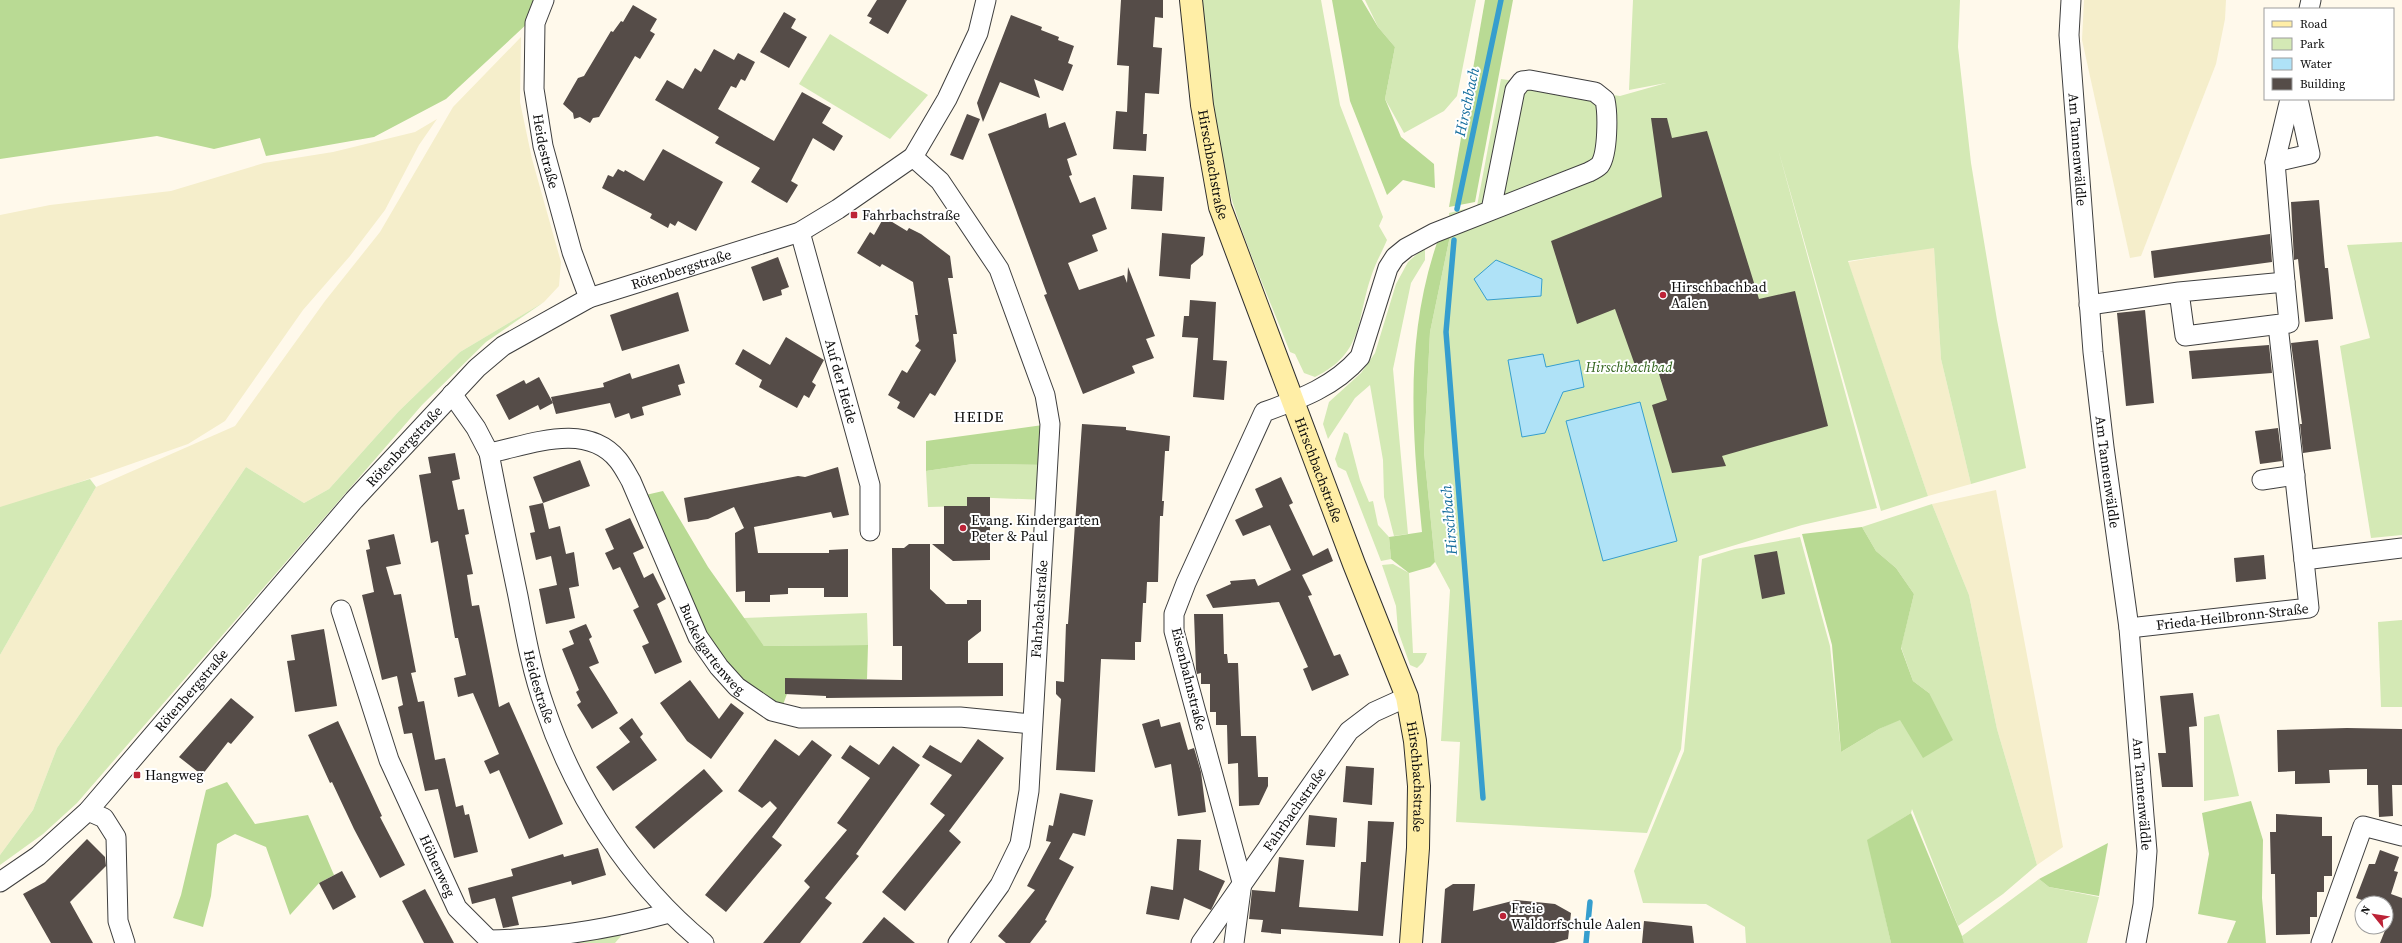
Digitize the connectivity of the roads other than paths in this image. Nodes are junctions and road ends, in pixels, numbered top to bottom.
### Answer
1 (544, 0) edge
2 (986, 0) edge
3 (1191, 0) edge
4 (2070, 0) edge
5 (2290, 100) edge
6 (2298, 100) edge
7 (913, 157) junction
8 (2275, 162) junction
9 (1491, 210) junction
10 (800, 232) junction
11 (2285, 282) junction
12 (2180, 292) junction
13 (590, 298) junction
14 (2089, 305) junction
15 (2278, 325) junction
16 (452, 394) junction
17 (1294, 401) junction
18 (489, 453) junction
19 (2295, 476) junction
20 (2262, 480) dead end
21 (870, 531) dead end
22 (2402, 548) edge
23 (2304, 560) junction
24 (341, 610) dead end
25 (2130, 628) junction
26 (1406, 697) junction
27 (1032, 724) junction
28 (88, 811) junction
29 (2402, 836) edge
30 (0, 882) edge
31 (1242, 882) junction
32 (669, 913) junction
33 (125, 943) edge
34 (704, 943) edge
35 (958, 943) edge
36 (1201, 943) edge
37 (1234, 943) edge
38 (1411, 943) edge
39 (2136, 943) edge
40 (2321, 943) edge

1 - 13 street, Heidestraße
2 - 7 street
3 - 17 street, Hirschbachstraße
4 - 14 street, Am Tannenwäldle
5 - 8 street
6 - 8 street
7 - 10 street, Rötenbergstraße
7 - 27 street, Fahrbachstraße
8 - 11 street
9 - 9 street, Eisenbahnstraße
9 - 17 street, Eisenbahnstraße
10 - 13 street, Rötenbergstraße
10 - 21 street, Auf der Heide
11 - 12 street
11 - 15 street
12 - 14 street
12 - 15 street
13 - 16 street, Rötenbergstraße
14 - 25 street, Am Tannenwäldle
15 - 19 street
16 - 18 street, Heidestraße
16 - 28 street, Rötenbergstraße
17 - 26 street, Hirschbachstraße
17 - 31 street, Eisenbahnstraße
18 - 27 street, Buckelgartenweg
18 - 32 street, Heidestraße
19 - 20 street
19 - 23 street
22 - 23 street
23 - 25 street, Frieda-Heilbronn-Straße
24 - 32 street, Höhenweg
25 - 39 street, Am Tannenwäldle
26 - 31 street, Fahrbachstraße
26 - 38 street, Hirschbachstraße
27 - 35 street, Fahrbachstraße
28 - 30 street, Rötenbergstraße
28 - 33 street
29 - 40 street
31 - 36 street, Fahrbachstraße
31 - 37 street, Eisenbahnstraße
32 - 34 street, Heidestraße

